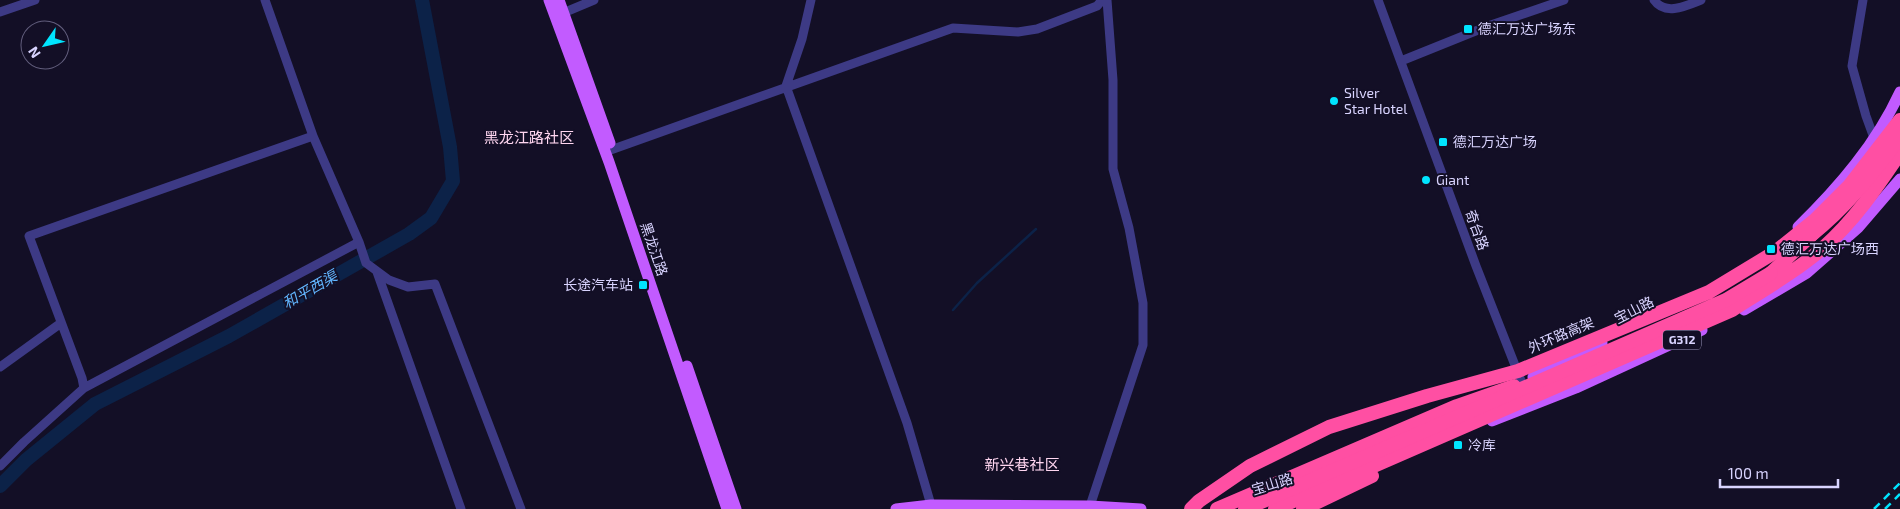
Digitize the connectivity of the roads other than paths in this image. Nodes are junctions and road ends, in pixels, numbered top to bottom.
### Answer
1 (35, 0) edge
2 (265, 0) edge
3 (549, 0) edge
4 (559, 0) edge
5 (594, 0) edge
6 (811, 0) edge
7 (1102, 0) edge
8 (1107, 0) edge
9 (1378, 0) edge
10 (1564, 0) edge
11 (1654, 0) edge
12 (1701, 0) edge
13 (1863, 0) edge
14 (0, 12) edge
15 (563, 13) junction
16 (1401, 61) junction
17 (786, 86) junction
18 (1900, 92) edge
19 (1900, 120) edge
20 (1900, 129) edge
21 (314, 136) junction
22 (1900, 137) edge
23 (1874, 138) junction
24 (609, 151) junction
25 (1900, 153) edge
26 (1900, 179) edge
27 (359, 242) junction
28 (377, 272) junction
29 (61, 323) junction
30 (0, 366) edge
31 (1522, 383) junction
32 (84, 388) junction
33 (1428, 447) junction
34 (0, 466) edge
35 (931, 505) junction
36 (1090, 506) junction
37 (731, 508) edge
38 (461, 509) edge
39 (521, 509) edge
40 (896, 509) edge
41 (1141, 509) edge
42 (1191, 509) edge
43 (1203, 509) edge
44 (1217, 509) edge
45 (1238, 509) edge
46 (1245, 509) edge
47 (1275, 509) edge
48 (1285, 509) edge
49 (1303, 509) edge

1 - 14 street
2 - 21 street
3 - 24 main road, 黑龙江路
4 - 15 main road, 黑龙江路
5 - 15 street
6 - 17 street
7 - 17 street
8 - 36 street
9 - 16 street, 奇台路
10 - 16 street
11 - 12 street
13 - 23 street
15 - 24 main road, 黑龙江路
16 - 31 street, 奇台路
17 - 24 street
17 - 35 street
18 - 23 main road, 宝山路 / G312
19 - 42 highway, 外环路高架, bridge
20 - 46 highway, bridge
21 - 27 street
21 - 29 street
22 - 43 highway, 外环路高架, bridge
23 - 31 main road, 宝山路 / G312
24 - 37 main road, 黑龙江路
25 - 47 highway
26 - 33 main road, 宝山路 / G312
27 - 28 street
27 - 32 street
28 - 38 street
28 - 39 street
29 - 30 street
29 - 32 street
31 - 44 highway
31 - 45 main road, 宝山路 / G312
32 - 34 street
33 - 48 main road, 宝山路 / G312
33 - 49 highway
35 - 36 main road
35 - 40 main road
36 - 41 main road

